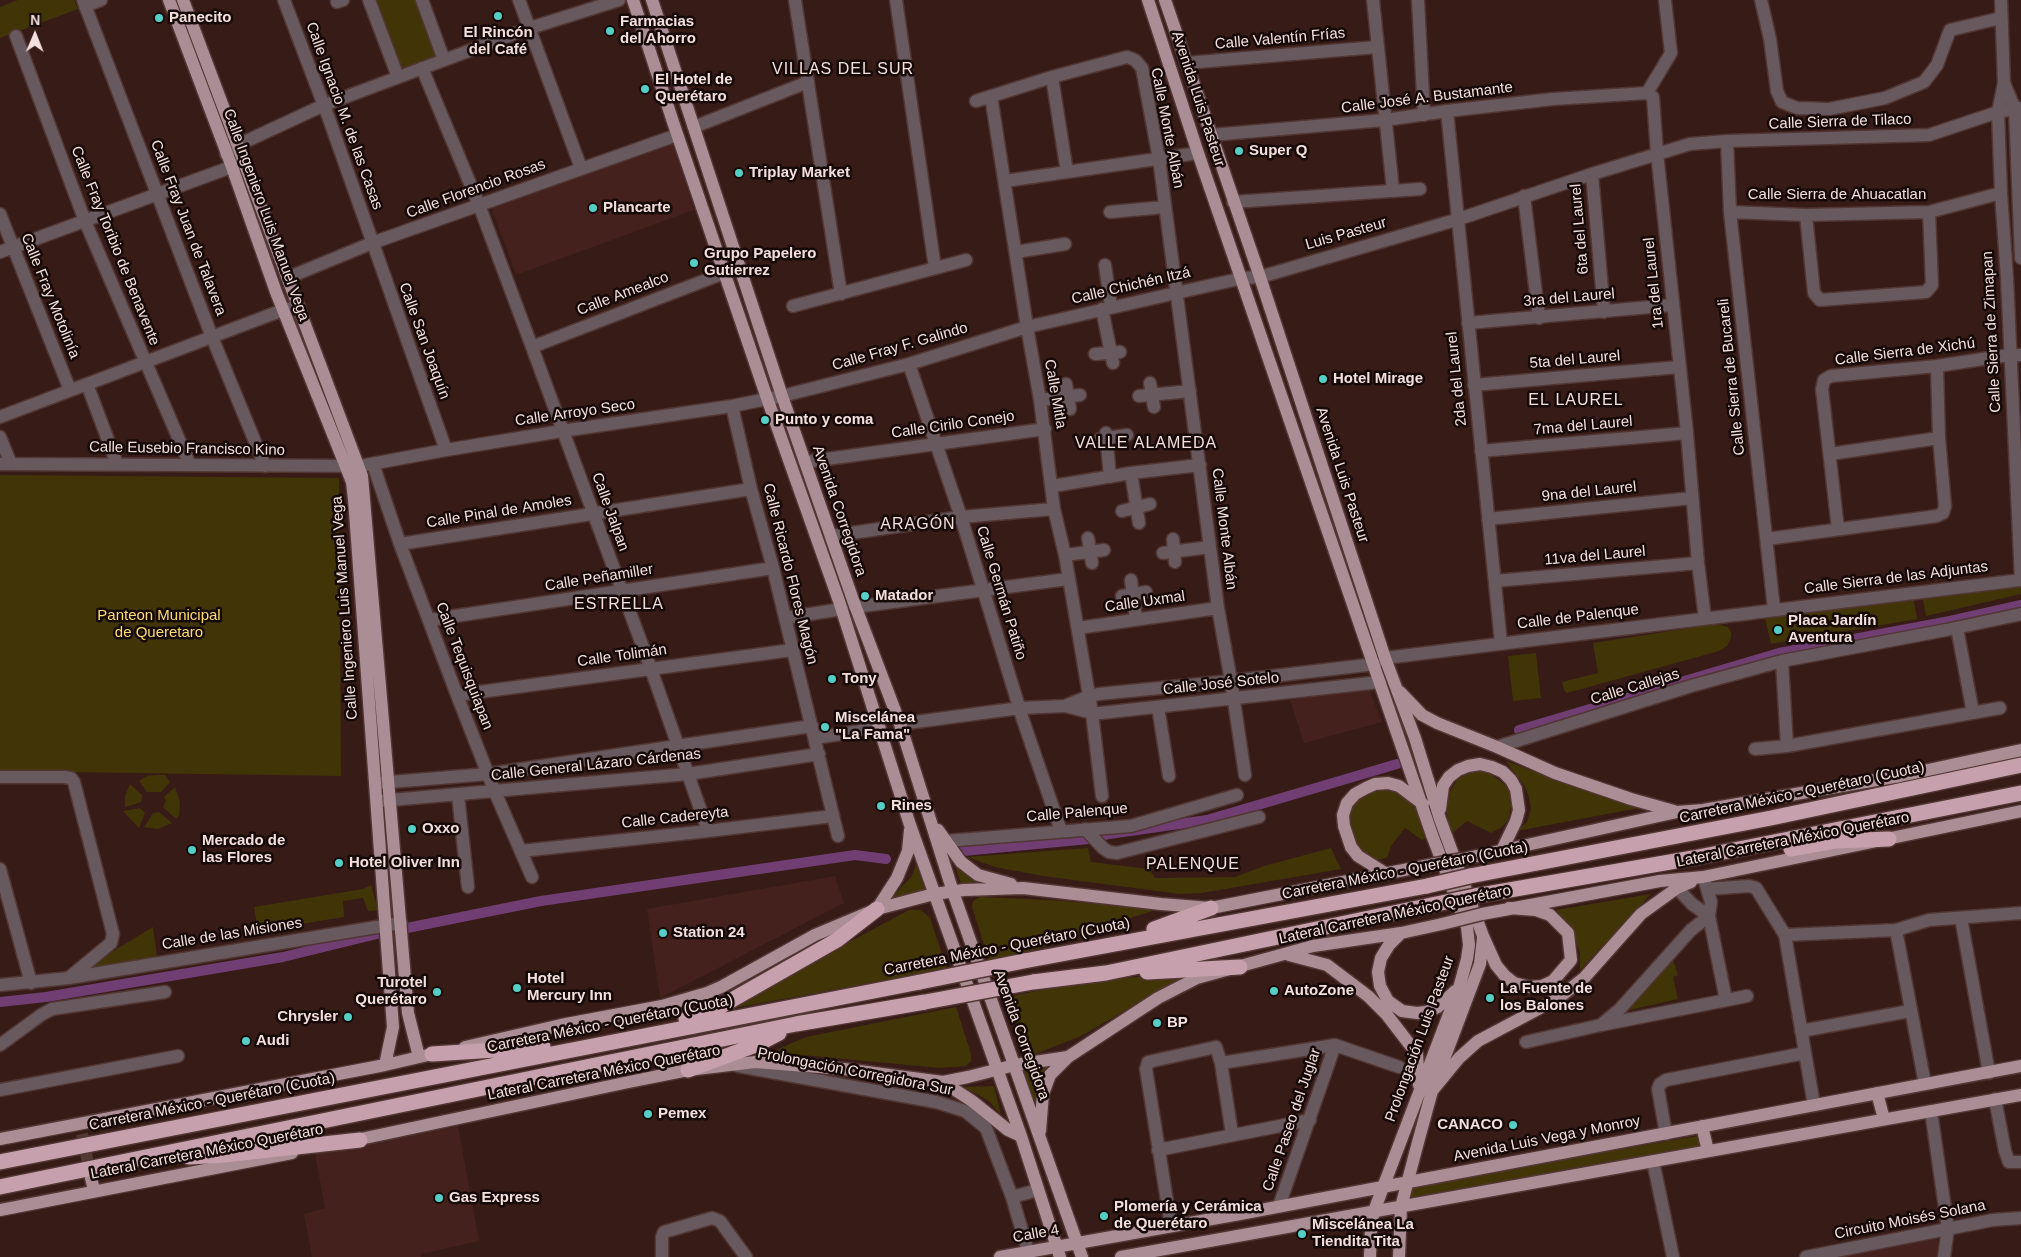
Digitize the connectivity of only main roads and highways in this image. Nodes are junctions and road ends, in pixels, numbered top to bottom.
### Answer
1 (169, 0) edge
2 (633, 0) edge
3 (652, 0) edge
4 (1148, 0) edge
5 (1165, 0) edge
6 (186, 1) edge
7 (238, 164) junction
8 (353, 467) junction
9 (1380, 661) junction
10 (1398, 690) junction
11 (2021, 750) edge
12 (2021, 765) edge
13 (381, 783) junction
14 (2021, 793) edge
15 (1423, 804) junction
16 (2021, 811) edge
17 (1677, 812) junction
18 (1440, 819) junction
19 (932, 821) junction
20 (910, 825) junction
21 (1889, 839) junction
22 (1502, 850) junction
23 (1693, 858) junction
24 (1385, 873) junction
25 (1705, 883) junction
26 (1023, 888) junction
27 (953, 892) junction
28 (934, 894) junction
29 (1211, 908) junction
30 (1509, 908) junction
31 (877, 909) junction
32 (1401, 933) junction
33 (1483, 936) junction
34 (1123, 942) junction
35 (1287, 954) junction
36 (1240, 967) junction
37 (1106, 973) junction
38 (1458, 988) junction
39 (796, 1024) junction
40 (639, 1036) junction
41 (604, 1043) junction
42 (426, 1056) junction
43 (1068, 1057) junction
44 (386, 1065) junction
45 (1015, 1065) junction
46 (2021, 1066) edge
47 (997, 1069) junction
48 (688, 1070) junction
49 (942, 1082) junction
50 (1432, 1091) junction
51 (1419, 1093) junction
52 (1877, 1093) junction
53 (2021, 1095) edge
54 (1884, 1119) junction
55 (1702, 1126) junction
56 (1021, 1136) junction
57 (0, 1138) edge
58 (1040, 1138) junction
59 (360, 1140) junction
60 (1708, 1151) junction
61 (143, 1159) junction
62 (0, 1162) edge
63 (1408, 1182) junction
64 (1384, 1186) junction
65 (0, 1187) edge
66 (1401, 1206) junction
67 (0, 1210) edge
68 (1374, 1211) junction
69 (1240, 1214) junction
70 (1246, 1234) junction
71 (1078, 1244) junction
72 (1058, 1252) edge
73 (1000, 1257) edge
74 (1082, 1257) edge
75 (1121, 1257) edge
76 (1370, 1257) edge
77 (1399, 1257) edge

1 - 7 main road, Calle Ingeniero Luis Manuel Vega
2 - 20 main road, Avenida Corregidora
3 - 19 main road, Avenida Corregidora
4 - 9 main road, Avenida Luis Pasteur
5 - 9 main road, Avenida Luis Pasteur
6 - 7 main road, Calle Ingeniero Luis Manuel Vega
7 - 8 main road, Calle Ingeniero Luis Manuel Vega
7 - 8 main road, Calle Ingeniero Luis Manuel Vega
8 - 13 main road, Calle Ingeniero Luis Manuel Vega
8 - 13 main road, Calle Ingeniero Luis Manuel Vega
9 - 10 main road, Avenida Luis Pasteur
9 - 15 main road, Avenida Luis Pasteur
10 - 17 main road
10 - 18 main road, Avenida Luis Pasteur
11 - 17 main road
12 - 34 highway, Carretera México - Querétaro (Cuota), bridge
13 - 42 main road, Calle Ingeniero Luis Manuel Vega
13 - 44 main road, Calle Ingeniero Luis Manuel Vega
14 - 23 highway
15 - 24 main road
15 - 38 main road, Prolongación Luis Pasteur
16 - 21 main road, Lateral Carretera México Querétaro
17 - 22 main road
18 - 22 main road
18 - 33 main road, Prolongación Luis Pasteur
19 - 26 main road
19 - 27 main road, Avenida Corregidora
20 - 28 main road, Avenida Corregidora
20 - 31 main road
21 - 23 highway
21 - 25 main road, Lateral Carretera México Querétaro
22 - 24 main road, bridge
23 - 37 highway, bridge
24 - 29 main road
25 - 30 main road, Lateral Carretera México Querétaro
25 - 50 main road
26 - 27 main road
26 - 29 main road
27 - 28 main road
27 - 45 main road, Avenida Corregidora
28 - 31 main road
28 - 47 main road, Avenida Corregidora
29 - 34 highway
30 - 32 main road, Lateral Carretera México Querétaro, bridge
30 - 33 main road
31 - 40 highway
31 - 42 main road
32 - 35 main road, Lateral Carretera México Querétaro
32 - 38 main road
33 - 50 main road, Prolongación Luis Pasteur
34 - 40 highway, Carretera México - Querétaro (Cuota), bridge
35 - 36 main road, Lateral Carretera México Querétaro
35 - 51 main road
36 - 37 highway
36 - 43 main road, Lateral Carretera México Querétaro
37 - 39 highway, bridge
38 - 51 main road, Prolongación Luis Pasteur
39 - 48 highway
39 - 61 highway
40 - 41 highway, Carretera México - Querétaro (Cuota)
41 - 42 highway
41 - 62 highway, Carretera México - Querétaro (Cuota)
42 - 44 main road
43 - 45 main road, Lateral Carretera México Querétaro
43 - 58 main road
44 - 57 main road
45 - 47 main road, Lateral Carretera México Querétaro
45 - 58 main road, Avenida Corregidora
46 - 52 main road, Avenida Luis Vega y Monroy
47 - 49 main road, Lateral Carretera México Querétaro
47 - 56 main road, Avenida Corregidora
48 - 49 main road, Lateral Carretera México Querétaro
48 - 59 main road, Lateral Carretera México Querétaro
49 - 56 main road
50 - 63 main road, Prolongación Luis Pasteur
51 - 64 main road, Prolongación Luis Pasteur
52 - 54 main road
52 - 55 main road, Avenida Luis Vega y Monroy
53 - 54 main road
54 - 60 main road
55 - 60 main road
55 - 63 main road, Avenida Luis Vega y Monroy
56 - 72 main road, Avenida Corregidora
58 - 71 main road, Avenida Corregidora
59 - 61 highway
59 - 67 main road, Lateral Carretera México Querétaro
60 - 66 main road
61 - 65 highway
63 - 64 main road, Avenida Luis Vega y Monroy
63 - 66 main road, Prolongación Luis Pasteur
64 - 68 main road, Prolongación Luis Pasteur
64 - 69 main road, Avenida Luis Vega y Monroy
66 - 68 main road
66 - 77 main road, Prolongación Luis Pasteur
68 - 70 main road
68 - 76 main road, Prolongación Luis Pasteur
69 - 70 main road
69 - 71 main road, Avenida Luis Vega y Monroy
70 - 75 main road
71 - 72 main road, Calle 4
71 - 74 main road, Avenida Corregidora
72 - 73 main road, Calle 4

